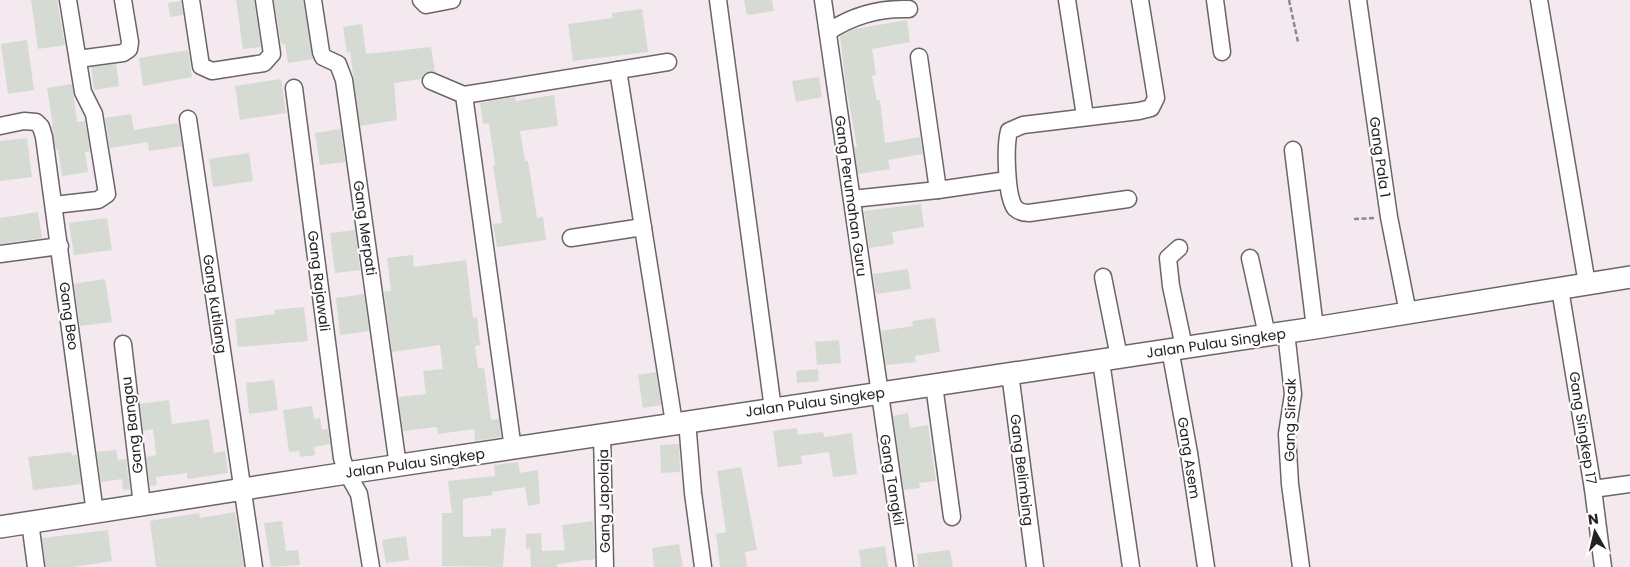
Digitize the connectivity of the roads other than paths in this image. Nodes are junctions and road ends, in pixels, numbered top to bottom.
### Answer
1 (68, 0) edge
2 (123, 0) edge
3 (191, 0) edge
4 (264, 0) edge
5 (312, 0) edge
6 (421, 0) edge
7 (452, 0) edge
8 (718, 0) edge
9 (823, 0) edge
10 (1067, 0) edge
11 (1140, 0) edge
12 (1215, 0) edge
13 (1358, 0) edge
14 (1539, 0) edge
15 (909, 9) dead end
16 (828, 32) junction
17 (1222, 52) dead end
18 (919, 57) dead end
19 (78, 59) junction
20 (668, 62) dead end
21 (618, 70) junction
22 (431, 81) dead end
23 (294, 88) dead end
24 (464, 95) junction
25 (1085, 116) junction
26 (188, 119) dead end
27 (0, 126) edge
28 (1292, 150) dead end
29 (1008, 180) junction
30 (938, 190) junction
31 (852, 199) junction
32 (1128, 199) dead end
33 (54, 205) junction
34 (643, 227) junction
35 (571, 238) dead end
36 (60, 246) junction
37 (1179, 248) dead end
38 (0, 254) edge
39 (1250, 258) dead end
40 (1104, 277) dead end
41 (1630, 277) edge
42 (1587, 284) junction
43 (1560, 289) junction
44 (1408, 313) junction
45 (1315, 328) junction
46 (1277, 334) junction
47 (123, 344) dead end
48 (1177, 348) junction
49 (1110, 359) junction
50 (1010, 373) junction
51 (934, 385) junction
52 (879, 393) junction
53 (770, 409) junction
54 (680, 422) junction
55 (602, 434) junction
56 (513, 448) junction
57 (398, 466) junction
58 (346, 473) junction
59 (1630, 484) edge
60 (242, 490) junction
61 (1593, 490) junction
62 (142, 505) junction
63 (95, 513) junction
64 (952, 517) dead end
65 (30, 522) junction
66 (0, 527) edge
67 (36, 567) edge
68 (254, 567) edge
69 (371, 567) edge
70 (601, 567) edge
71 (703, 567) edge
72 (905, 567) edge
73 (1035, 567) edge
74 (1131, 567) edge
75 (1206, 567) edge
76 (1301, 567) edge
77 (1603, 567) edge

1 - 19 street
2 - 19 street
3 - 4 street
5 - 57 street, Gang Merpati
6 - 7 street
8 - 53 street
9 - 16 street, Gang Perumahan Guru
10 - 25 street
11 - 25 street
12 - 17 street
13 - 44 street, Gang Pala 1
14 - 42 street
15 - 16 street
16 - 31 street, Gang Perumahan Guru
18 - 30 street
19 - 33 street
20 - 21 street
21 - 24 street
21 - 34 street
22 - 24 street
23 - 58 street, Gang Rajawali
24 - 56 street
25 - 29 street
26 - 60 street, Gang Kutilang
27 - 33 street, Gang Beo
28 - 45 street
29 - 30 street
29 - 32 street
30 - 31 street
31 - 52 street, Gang Perumahan Guru
33 - 36 street, Gang Beo
34 - 35 street
34 - 54 street
36 - 38 street
36 - 63 street, Gang Beo
37 - 48 street, Gang Asem
39 - 46 street, Gang Sirsak
40 - 49 street
41 - 42 street, Jalan Pulau Singkep
42 - 43 street, Jalan Pulau Singkep
43 - 44 street, Jalan Pulau Singkep
43 - 61 street, Gang Singkep 17
44 - 45 street, Jalan Pulau Singkep
45 - 46 street, Jalan Pulau Singkep
46 - 48 street, Jalan Pulau Singkep
46 - 76 street, Gang Sirsak
47 - 62 street, Gang Bangau
48 - 49 street, Jalan Pulau Singkep
48 - 75 street, Gang Asem
49 - 50 street, Jalan Pulau Singkep
49 - 74 street
50 - 51 street, Jalan Pulau Singkep
50 - 73 street, Gang Belimbing
51 - 52 street, Jalan Pulau Singkep
51 - 64 street
52 - 53 street, Jalan Pulau Singkep
52 - 72 street, Gang Tangkil
53 - 54 street, Jalan Pulau Singkep
54 - 55 street, Jalan Pulau Singkep
54 - 71 street
55 - 56 street, Jalan Pulau Singkep
55 - 70 street, Gang Japolaja
56 - 57 street, Jalan Pulau Singkep
57 - 58 street, Jalan Pulau Singkep
58 - 60 street, Jalan Pulau Singkep
58 - 69 street, Gang Rajawali
59 - 61 street
60 - 62 street, Jalan Pulau Singkep
60 - 68 street, Gang Kutilang
61 - 77 street, Gang Singkep 17
62 - 63 street, Jalan Pulau Singkep
63 - 65 street, Jalan Pulau Singkep
65 - 66 street, Jalan Pulau Singkep
65 - 67 street

